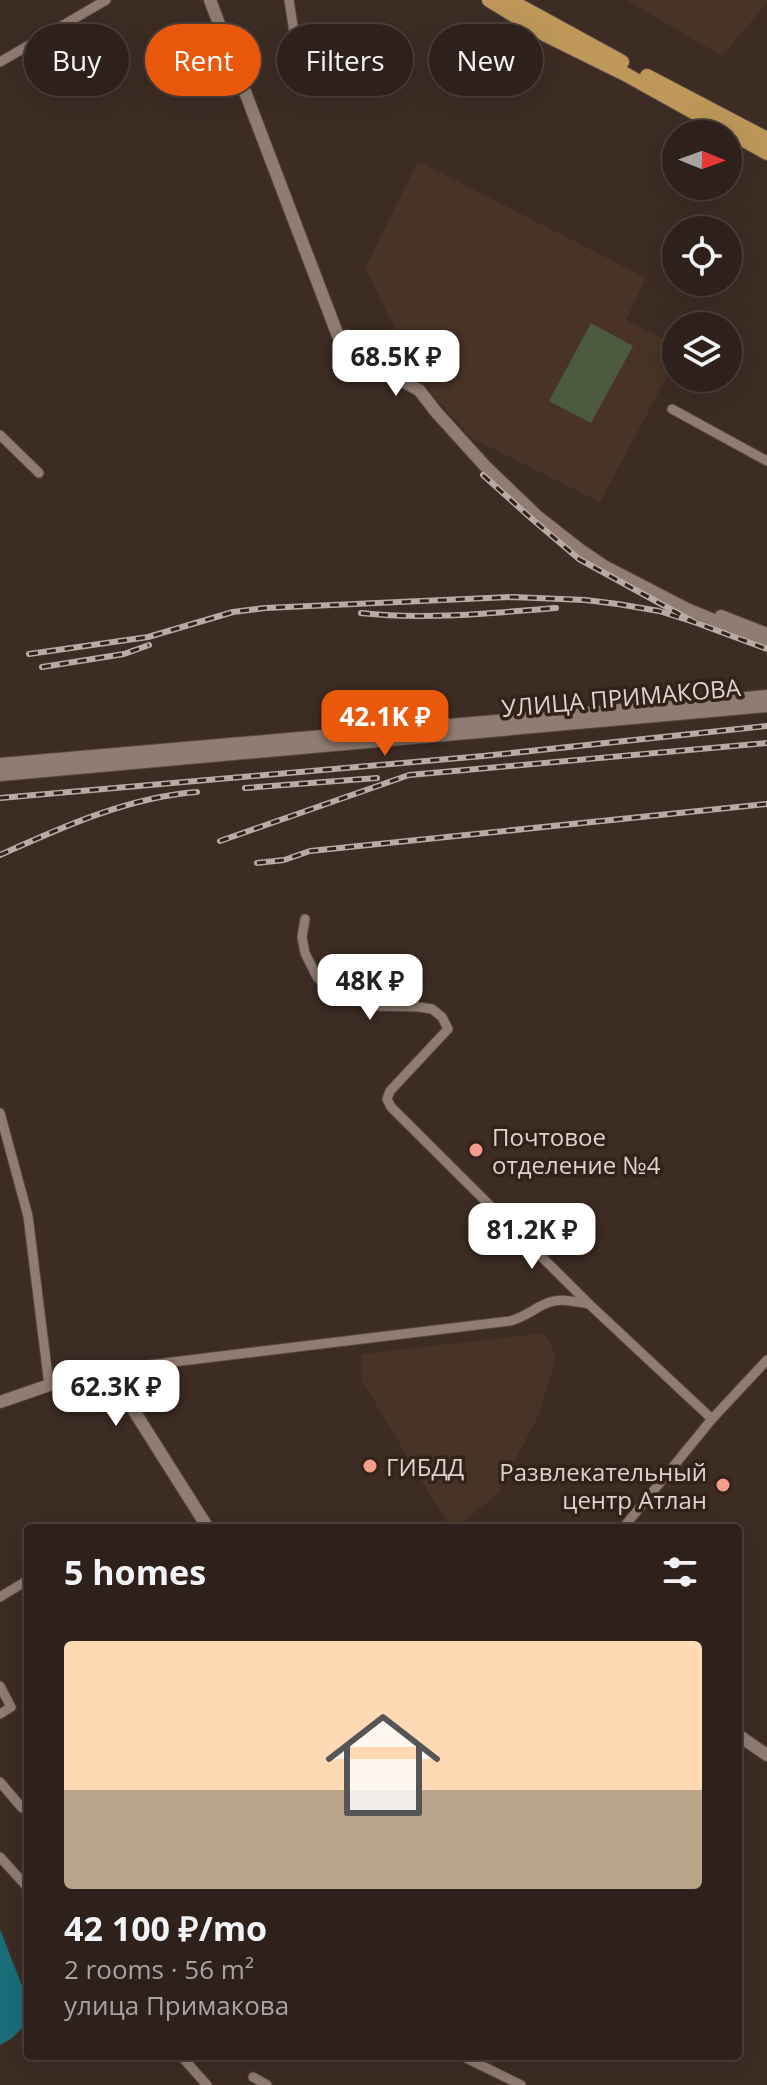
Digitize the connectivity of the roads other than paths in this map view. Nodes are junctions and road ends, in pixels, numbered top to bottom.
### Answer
1 (106, 0) edge
2 (212, 0) edge
3 (289, 0) edge
4 (489, 0) edge
5 (509, 0) edge
6 (293, 24) edge
7 (0, 62) edge
8 (767, 139) edge
9 (767, 153) edge
10 (672, 409) dead end
11 (0, 435) edge
12 (767, 461) edge
13 (39, 473) dead end
14 (767, 634) edge
15 (767, 642) edge
16 (767, 696) edge
17 (767, 706) edge
18 (0, 764) edge
19 (0, 775) edge
20 (305, 919) dead end
21 (0, 1113) edge
22 (589, 1304) junction
23 (767, 1360) edge
24 (112, 1376) junction
25 (49, 1385) junction
26 (0, 1402) edge
27 (0, 1408) edge
28 (712, 1419) junction
29 (199, 1524) edge
30 (205, 1524) edge
31 (626, 1524) edge
32 (24, 1582) edge
33 (0, 1597) edge
34 (0, 1686) edge
35 (0, 1714) edge
36 (742, 1738) edge
37 (742, 1745) edge
38 (767, 1755) edge
39 (767, 1761) edge
40 (0, 1782) edge
41 (22, 1808) dead end
42 (0, 1857) edge
43 (24, 1884) edge
44 (185, 2060) edge
45 (470, 2060) edge
46 (253, 2077) dead end
47 (207, 2085) edge
48 (267, 2085) edge
49 (521, 2085) edge

1 - 7 street
2 - 14 main road
2 - 15 main road
3 - 6 street
4 - 9 main road
5 - 8 main road
10 - 12 street
11 - 13 street
16 - 18 main road, УЛИЦА ПРИМАКОВА
17 - 19 main road, УЛИЦА ПРИМАКОВА
20 - 22 street
21 - 25 street
22 - 24 street
22 - 28 street
23 - 28 street
24 - 25 main road
24 - 30 main road
25 - 26 main road
27 - 29 main road
28 - 31 street
32 - 33 street
34 - 35 street
36 - 38 main road
37 - 39 main road
40 - 41 street
42 - 43 street
44 - 47 street
45 - 49 street
46 - 48 street

